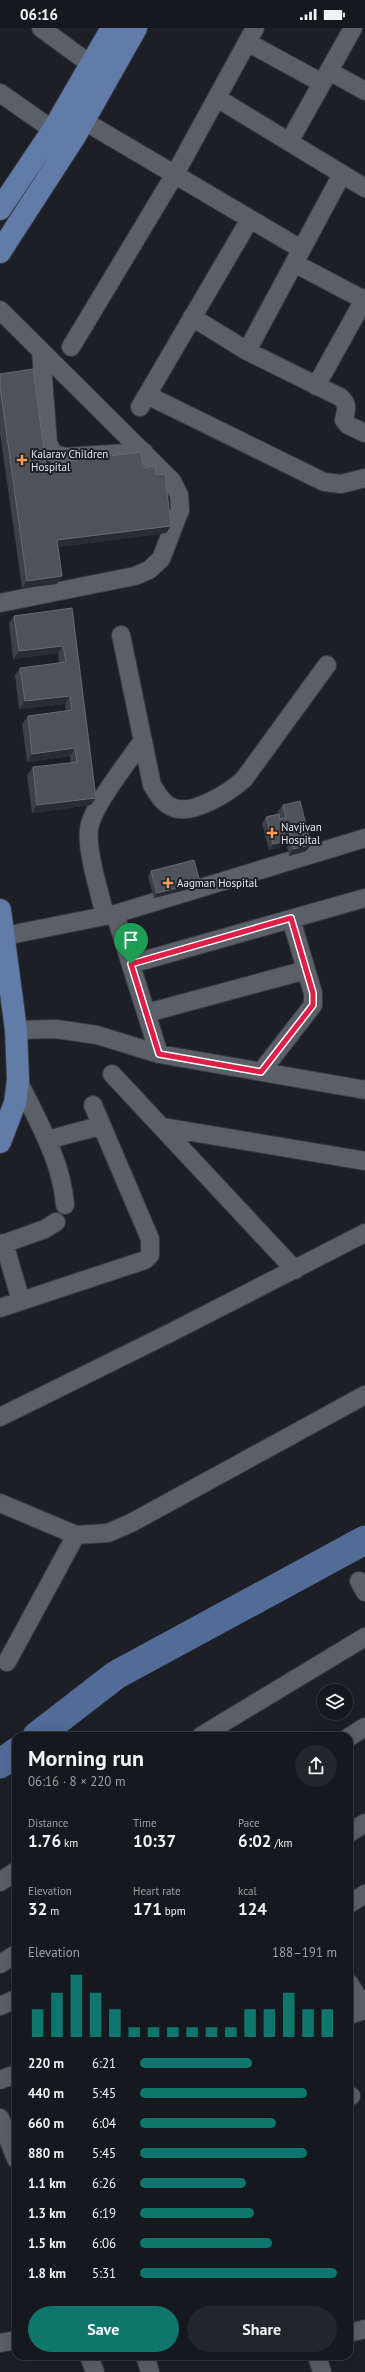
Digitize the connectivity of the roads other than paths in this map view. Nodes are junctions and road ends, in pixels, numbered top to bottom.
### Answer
1 (41, 28) edge
2 (112, 28) edge
3 (136, 28) edge
4 (353, 28) edge
5 (251, 35) edge
6 (90, 64) junction
7 (326, 77) junction
8 (365, 91) edge
9 (0, 93) edge
10 (217, 98) junction
11 (84, 121) junction
12 (53, 130) junction
13 (289, 142) junction
14 (175, 174) junction
15 (342, 174) junction
16 (365, 188) edge
17 (0, 209) edge
18 (250, 219) junction
19 (0, 252) edge
20 (298, 256) junction
21 (364, 299) edge
22 (0, 310) edge
23 (192, 317) junction
24 (72, 347) dead end
25 (42, 351) junction
26 (247, 351) junction
27 (316, 386) junction
28 (365, 433) edge
29 (144, 452) junction
30 (365, 478) edge
31 (0, 603) edge
32 (121, 635) dead end
33 (327, 665) dead end
34 (143, 740) junction
35 (365, 838) edge
36 (365, 898) edge
37 (0, 910) edge
38 (110, 915) junction
39 (291, 918) junction
40 (2, 937) edge
41 (131, 964) junction
42 (306, 970) junction
43 (147, 1014) junction
44 (16, 1030) junction
45 (159, 1054) junction
46 (261, 1072) junction
47 (112, 1074) dead end
48 (18, 1080) junction
49 (365, 1090) edge
50 (93, 1105) dead end
51 (100, 1126) junction
52 (162, 1127) junction
53 (47, 1140) junction
54 (0, 1142) edge
55 (365, 1161) edge
56 (65, 1205) dead end
57 (56, 1222) dead end
58 (365, 1234) edge
59 (2, 1244) edge
60 (295, 1270) junction
61 (21, 1301) junction
62 (0, 1308) edge
63 (365, 1395) edge
64 (0, 1417) edge
65 (0, 1503) edge
66 (76, 1535) junction
67 (365, 1637) edge
68 (7, 1662) dead end
69 (365, 1727) edge
70 (208, 1732) edge
71 (353, 1734) edge
72 (365, 1823) edge
73 (353, 1830) edge
74 (12, 1874) edge
75 (0, 1882) edge
76 (365, 1894) edge
77 (353, 1902) edge
78 (12, 1956) edge
79 (0, 1964) edge
80 (353, 1990) edge
81 (12, 2001) edge
82 (0, 2006) edge
83 (365, 2009) edge
84 (353, 2014) edge
85 (12, 2076) edge
86 (0, 2080) edge
87 (0, 2118) edge
88 (12, 2157) edge
89 (365, 2328) edge
90 (353, 2332) edge
91 (12, 2341) edge
92 (0, 2343) edge
93 (90, 2360) edge
94 (146, 2360) edge
95 (318, 2360) edge
96 (95, 2372) edge
97 (150, 2372) edge
98 (322, 2372) edge

1 - 6 street
2 - 6 main road
3 - 11 main road
4 - 7 street
5 - 7 street
5 - 10 street
6 - 12 main road
7 - 8 street
7 - 13 street
9 - 12 street
10 - 13 street
10 - 14 street
11 - 14 street
11 - 19 main road
12 - 17 main road
13 - 15 street
14 - 18 street
14 - 24 street
15 - 16 street
15 - 20 street
18 - 20 street
18 - 23 street
20 - 21 street
20 - 26 street
21 - 27 street
22 - 25 street
23 - 26 street
23 - 30 street
25 - 29 street
25 - 29 street
26 - 27 street
27 - 28 street
29 - 31 street
32 - 34 street
33 - 34 street
34 - 38 street
35 - 38 street
36 - 39 street
37 - 40 main road
38 - 40 street
38 - 41 street
39 - 41 street
39 - 42 street
40 - 44 main road
41 - 43 street
42 - 43 street
42 - 46 street
43 - 45 street
44 - 45 street
44 - 48 main road
45 - 46 street
46 - 49 street
47 - 52 street
48 - 53 street
48 - 54 main road
50 - 51 street
51 - 53 street
51 - 61 street
52 - 55 street
52 - 60 street
53 - 56 street
57 - 59 street
58 - 60 street
59 - 61 street
60 - 64 street
61 - 62 street
63 - 66 street
65 - 66 street
66 - 68 street
67 - 70 street
69 - 71 street
72 - 73 street
74 - 75 street
76 - 77 street
78 - 79 street
80 - 83 street
81 - 82 street
83 - 84 street
85 - 86 street
87 - 88 street
89 - 90 street
91 - 92 street
93 - 96 street
94 - 97 street
95 - 98 street

